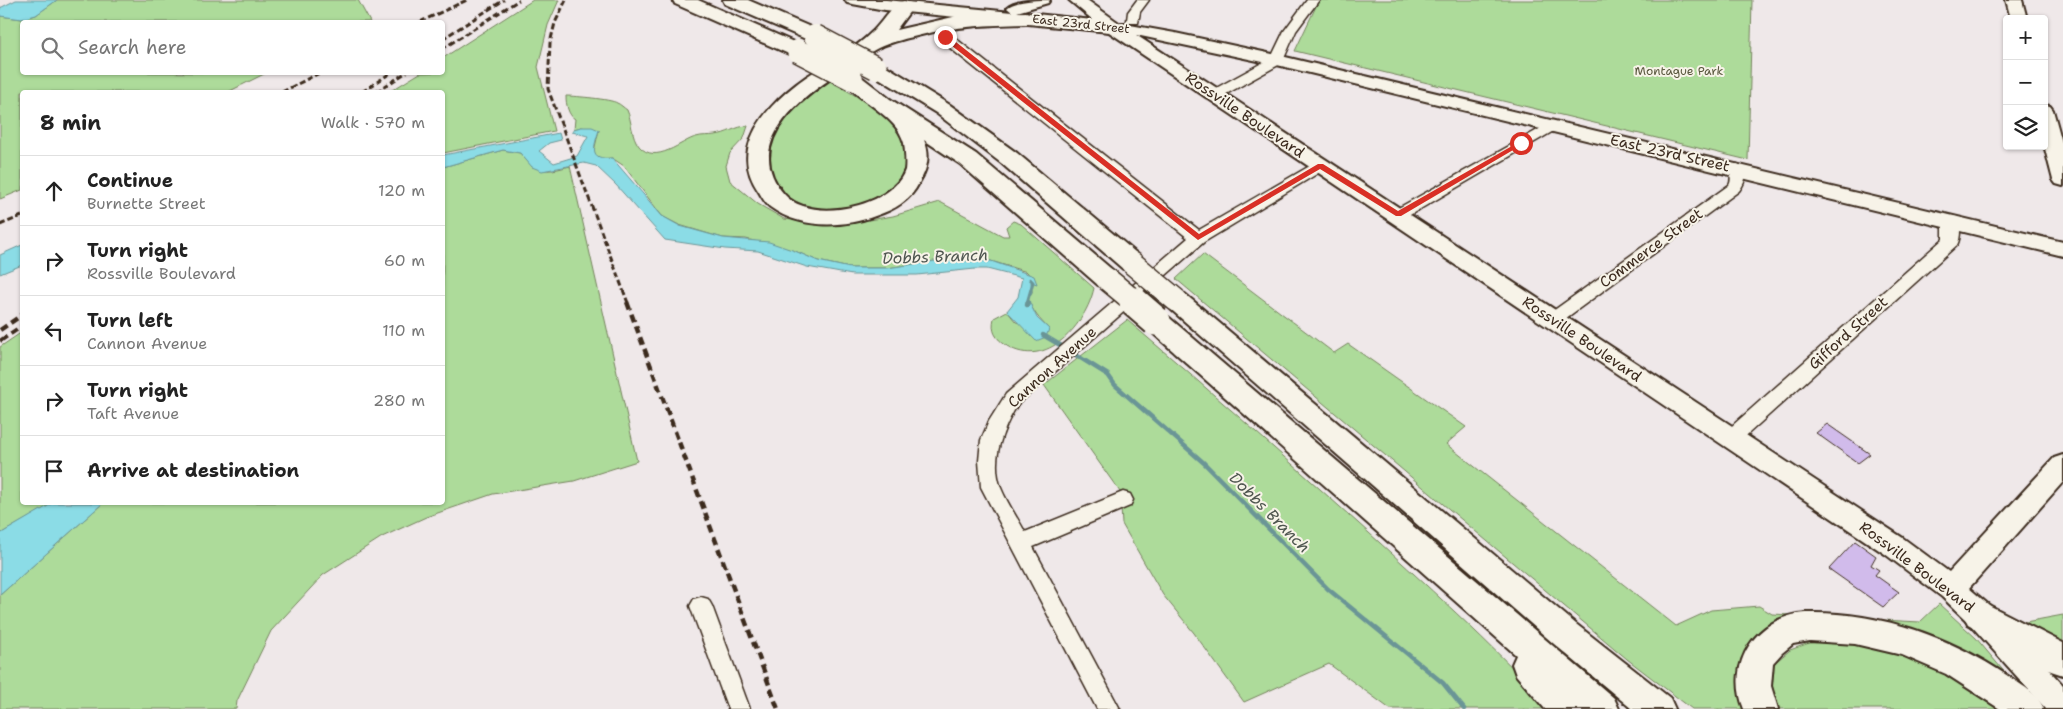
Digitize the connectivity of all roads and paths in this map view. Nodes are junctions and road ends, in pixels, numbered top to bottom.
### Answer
1 (682, 0) edge
2 (732, 0) edge
3 (853, 0) edge
4 (932, 0) edge
5 (1042, 0) edge
6 (1077, 0) edge
7 (1143, 0) edge
8 (1313, 0) edge
9 (2014, 0) edge
10 (901, 3) edge
11 (1020, 13) junction
12 (2018, 15) edge
13 (1115, 21) junction
14 (945, 37) dead end
15 (1172, 38) junction
16 (870, 45) junction
17 (1161, 60) junction
18 (1277, 60) junction
19 (1214, 95) junction
20 (883, 103) junction
21 (2048, 119) edge
22 (1552, 126) junction
23 (2057, 138) edge
24 (1320, 166) junction
25 (1737, 169) junction
26 (2063, 180) edge
27 (1398, 215) junction
28 (1951, 222) junction
29 (1198, 238) junction
30 (2063, 249) edge
31 (1552, 320) junction
32 (1731, 438) junction
33 (2063, 465) edge
34 (1123, 500) dead end
35 (1020, 543) junction
36 (1434, 563) junction
37 (1951, 589) junction
38 (701, 606) dead end
39 (1979, 614) junction
40 (2063, 660) edge
41 (2063, 707) edge
42 (739, 709) edge
43 (1109, 709) edge
44 (1566, 709) edge
45 (1602, 709) edge
46 (1658, 709) edge
47 (1761, 709) edge
48 (2027, 709) edge

1 - 20 highway, bridge
2 - 46 highway, bridge
3 - 10 main road, East 23rd Street
4 - 11 main road, East 23rd Street
5 - 11 main road
6 - 13 main road, Rossville Boulevard
7 - 13 street
8 - 18 street
9 - 12 main road
10 - 11 main road, East 23rd Street
10 - 16 highway
11 - 13 main road, East 23rd Street
11 - 16 highway
13 - 15 main road, East 23rd Street
13 - 17 main road, Rossville Boulevard
13 - 18 main road, East 23rd Street
14 - 29 street
15 - 17 main road
15 - 18 main road, East 23rd Street
16 - 20 highway
17 - 19 main road, Rossville Boulevard
18 - 19 street
18 - 22 main road, East 23rd Street
19 - 24 main road, Rossville Boulevard
20 - 36 highway, bridge
21 - 23 main road
22 - 25 main road, East 23rd Street
22 - 27 street
23 - 26 main road
24 - 27 main road, Rossville Boulevard
24 - 29 street, Cannon Avenue
25 - 28 main road, East 23rd Street
25 - 31 street, Commerce Street
27 - 31 main road, Rossville Boulevard
28 - 30 main road, East 23rd Street
28 - 32 street, Gifford Street
29 - 35 street, Cannon Avenue
31 - 32 main road, Rossville Boulevard
32 - 37 main road, Rossville Boulevard
33 - 37 main road
34 - 35 street
35 - 43 street, Cannon Avenue
36 - 44 highway
36 - 45 highway
37 - 39 main road, Rossville Boulevard
38 - 42 street
39 - 40 highway
39 - 41 main road, Rossville Boulevard
47 - 48 highway

